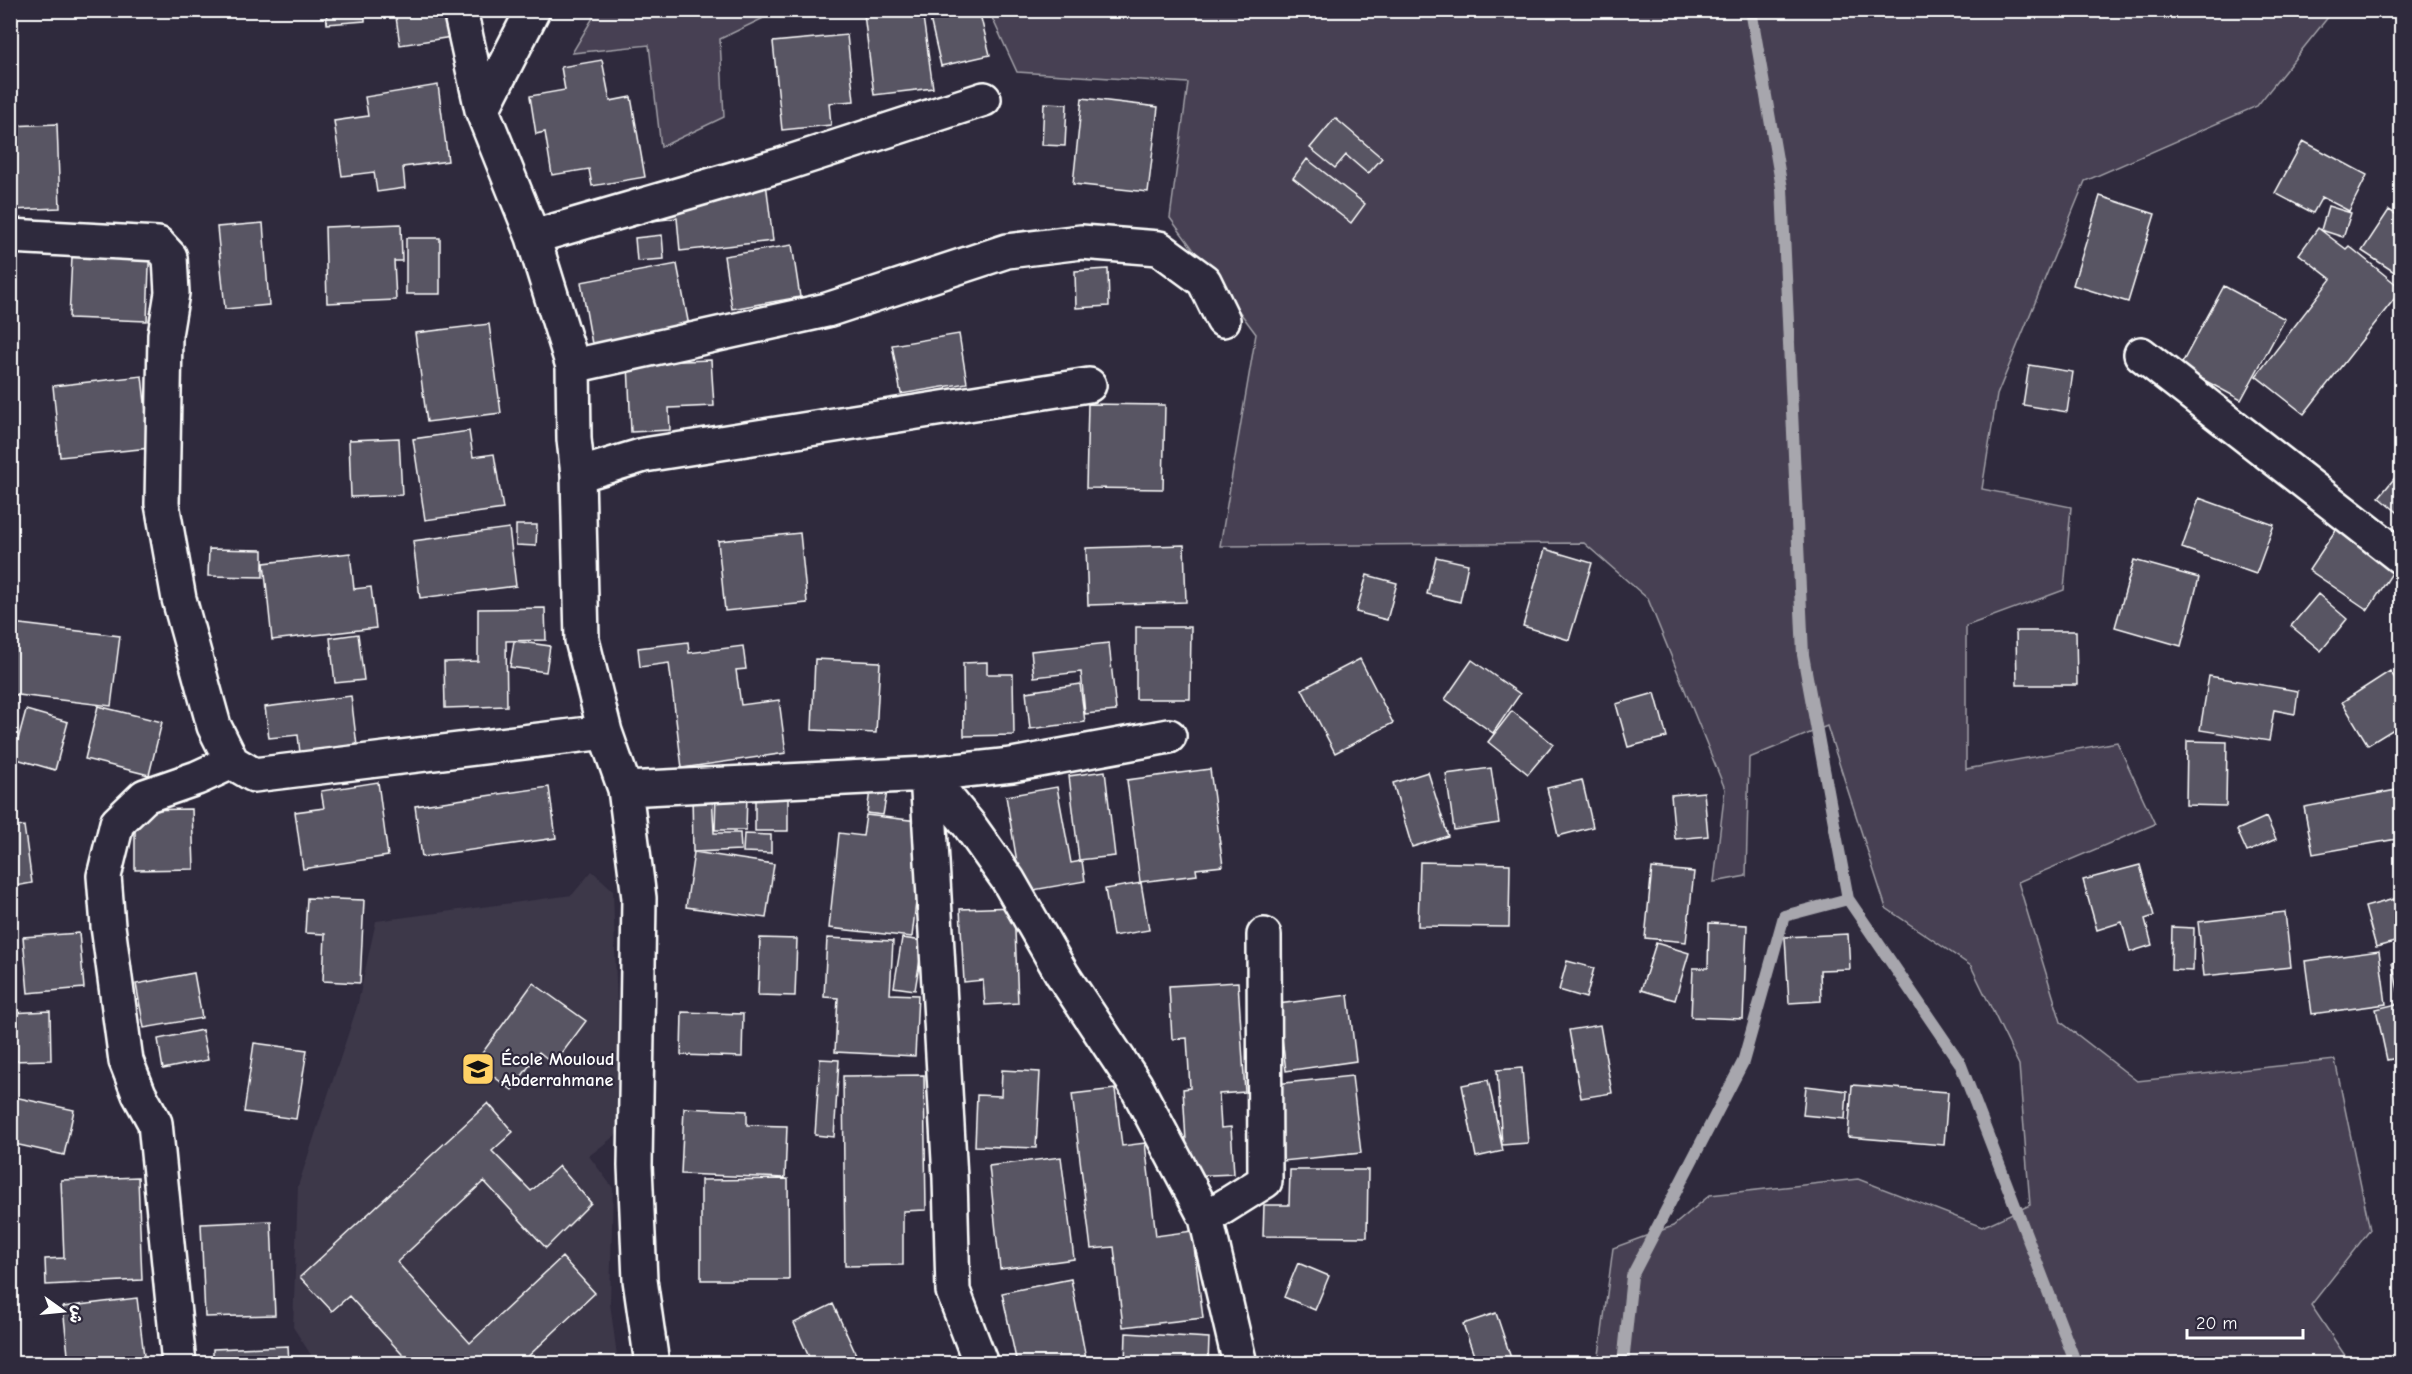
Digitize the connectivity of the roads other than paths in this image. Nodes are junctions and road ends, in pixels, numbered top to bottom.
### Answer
1 (460, 10) edge
2 (533, 10) edge
3 (984, 99) dead end
4 (482, 110) junction
5 (10, 236) edge
6 (533, 237) junction
7 (1223, 320) dead end
8 (2141, 354) dead end
9 (573, 366) junction
10 (1089, 385) dead end
11 (578, 475) junction
12 (2402, 558) edge
13 (605, 732) junction
14 (1169, 736) dead end
15 (231, 762) junction
16 (927, 774) junction
17 (625, 789) junction
18 (1264, 935) dead end
19 (1206, 1218) junction
20 (179, 1364) edge
21 (652, 1364) edge
22 (981, 1364) edge
23 (1240, 1364) edge

1 - 4 street
2 - 4 street
3 - 6 street
4 - 6 street
5 - 15 street
6 - 9 street
7 - 9 street
8 - 12 street
9 - 11 street
10 - 11 street
11 - 13 street
13 - 15 street
13 - 17 street
14 - 16 street
15 - 20 street
16 - 17 street
16 - 19 street
16 - 22 street
17 - 21 street
18 - 19 street
19 - 23 street

